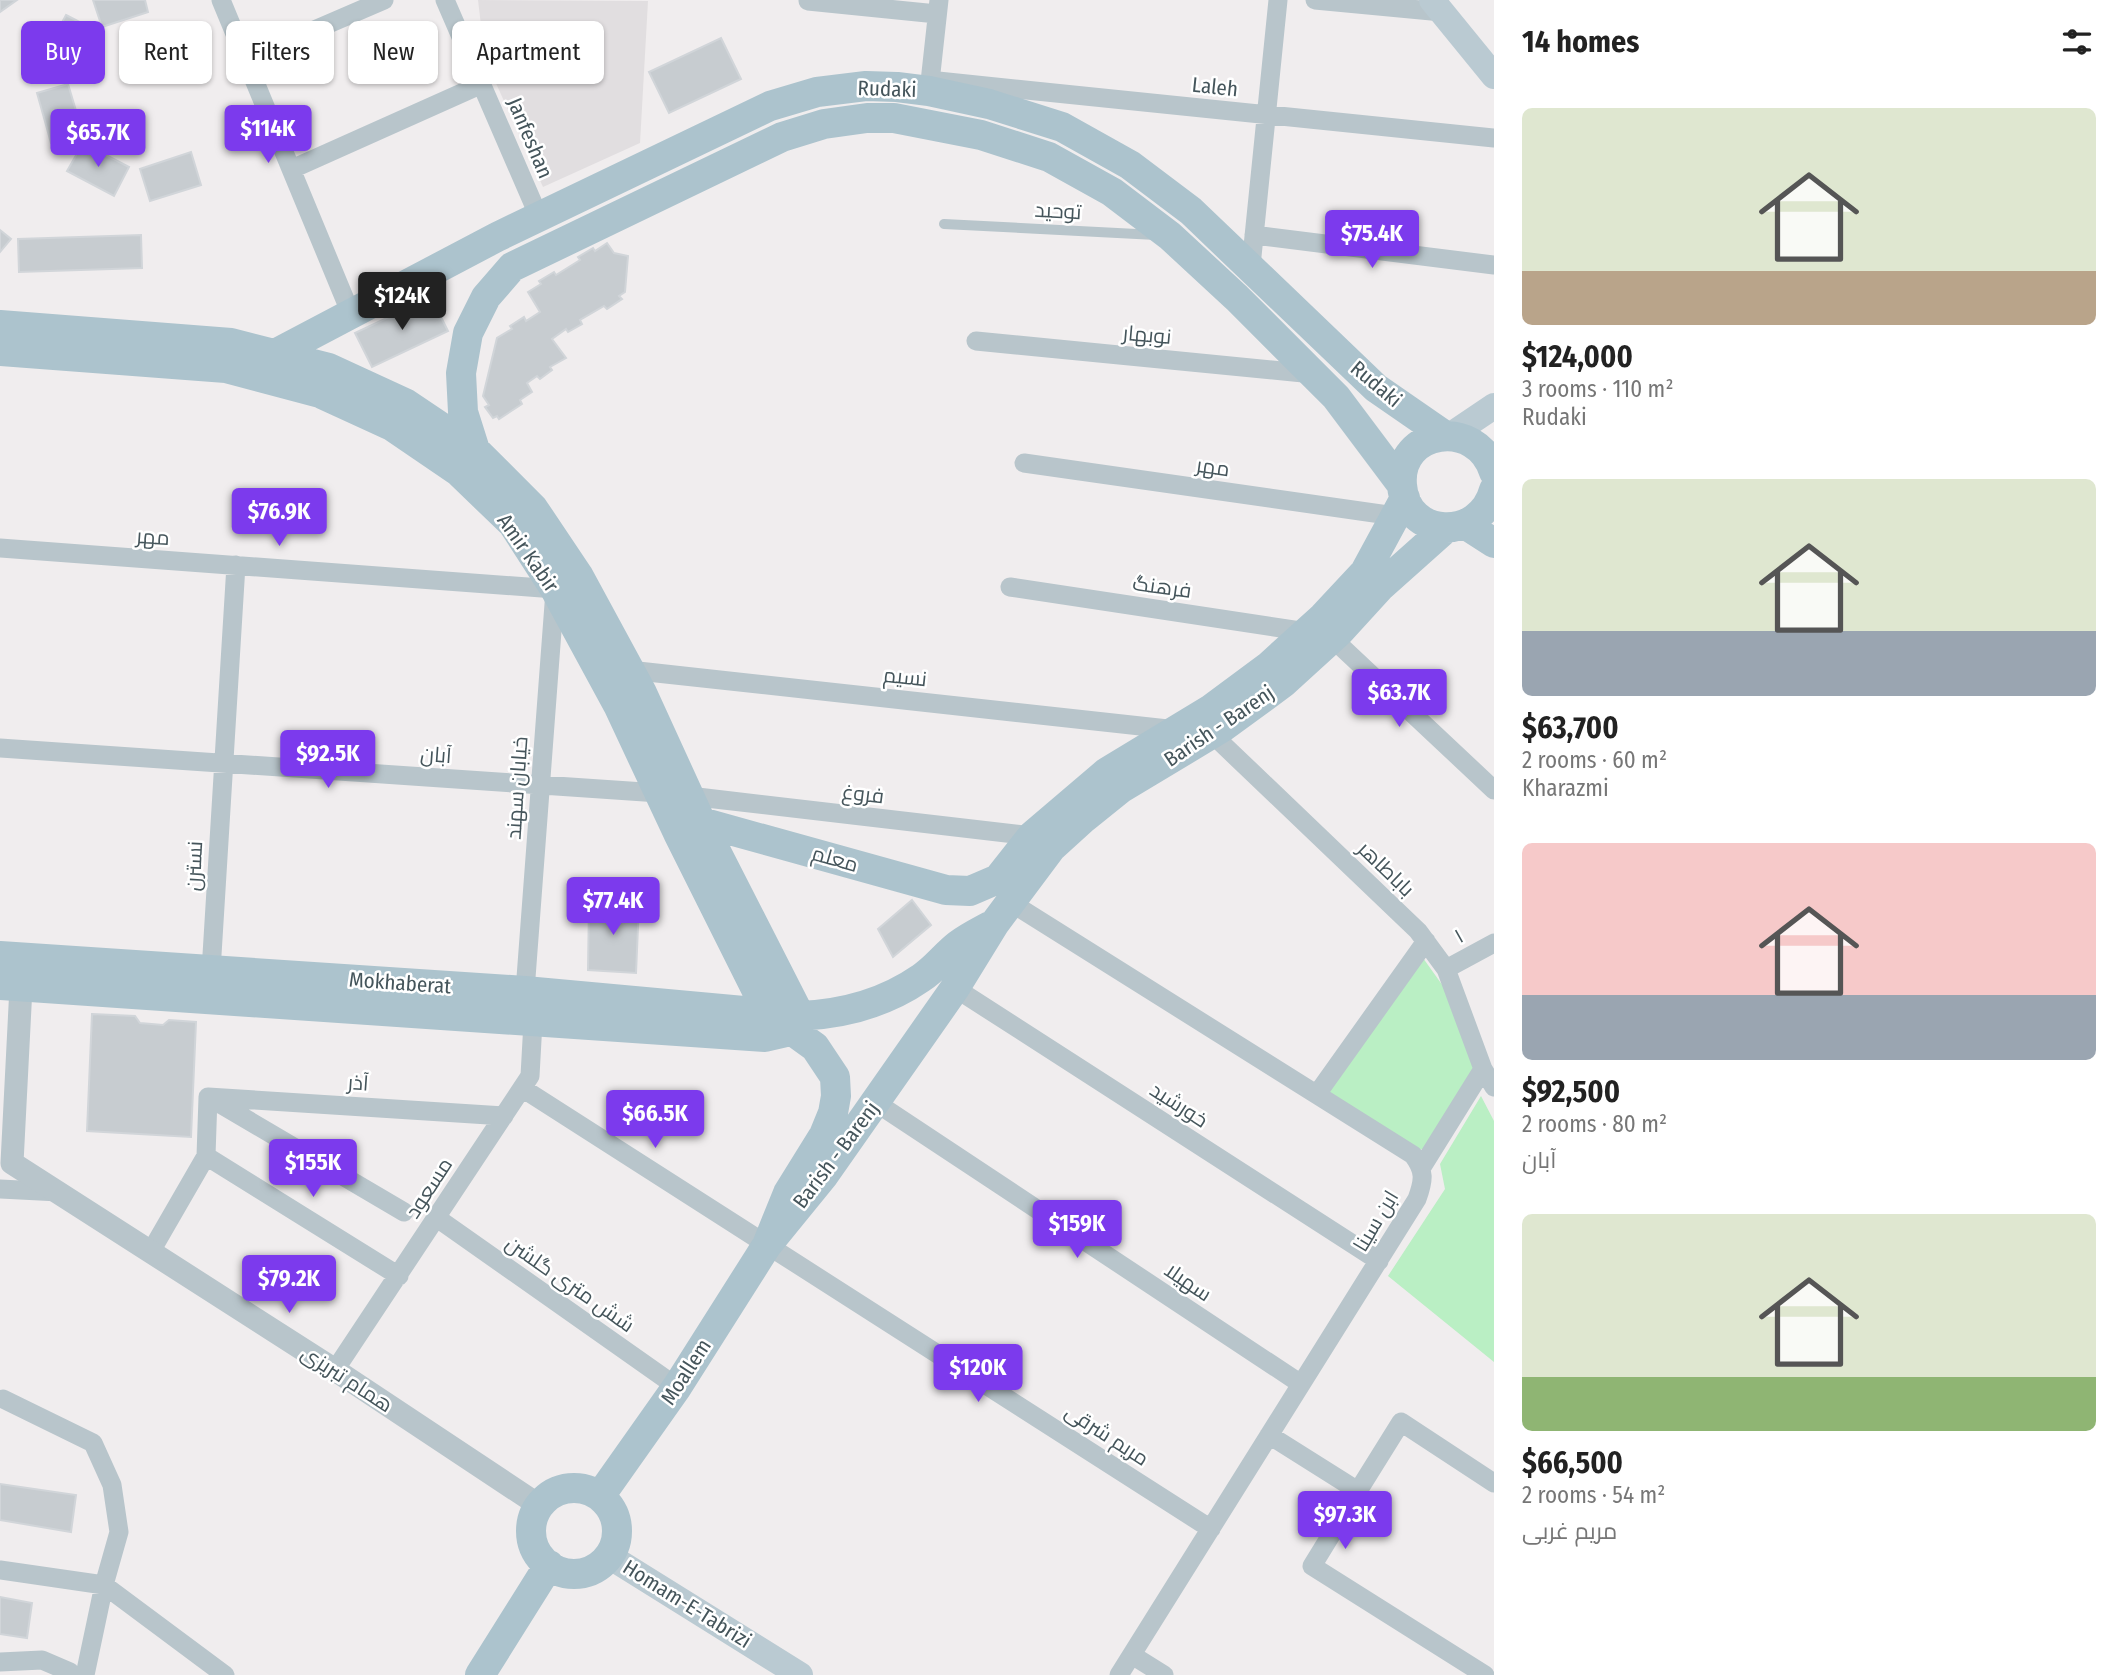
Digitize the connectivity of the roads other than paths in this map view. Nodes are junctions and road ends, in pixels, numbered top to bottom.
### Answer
1 (221, 0) edge
2 (384, 0) edge
3 (445, 0) edge
4 (1278, 0) edge
5 (1315, 0) edge
6 (808, 1) edge
7 (1437, 6) edge
8 (938, 7) edge
9 (230, 21) edge
10 (454, 21) edge
11 (334, 22) edge
12 (1494, 76) edge
13 (257, 84) edge
14 (480, 84) edge
15 (482, 84) edge
16 (930, 86) junction
17 (897, 87) junction
18 (1266, 115) junction
19 (894, 118) junction
20 (1494, 138) edge
21 (292, 169) junction
22 (1168, 194) junction
23 (539, 217) junction
24 (1146, 218) junction
25 (944, 224) dead end
26 (1254, 235) junction
27 (1171, 236) junction
28 (1494, 265) edge
29 (1251, 266) junction
30 (351, 314) junction
31 (0, 325) edge
32 (976, 341) dead end
33 (0, 351) edge
34 (275, 354) junction
35 (1313, 374) junction
36 (1494, 406) edge
37 (1448, 435) junction
38 (475, 450) junction
39 (1024, 463) dead end
40 (1494, 472) edge
41 (1494, 490) edge
42 (1401, 500) junction
43 (1456, 526) junction
44 (1494, 542) edge
45 (0, 548) edge
46 (236, 565) junction
47 (566, 582) junction
48 (1010, 587) dead end
49 (1319, 635) junction
50 (629, 670) junction
51 (1177, 730) junction
52 (1212, 734) junction
53 (0, 748) edge
54 (223, 763) junction
55 (540, 785) junction
56 (1494, 790) edge
57 (659, 793) junction
58 (689, 817) junction
59 (1032, 836) junction
60 (1002, 912) junction
61 (1426, 941) junction
62 (1494, 943) edge
63 (0, 956) edge
64 (1446, 969) junction
65 (211, 971) junction
66 (11, 986) edge
67 (955, 988) junction
68 (292, 991) junction
69 (525, 991) junction
70 (786, 1020) junction
71 (533, 1022) junction
72 (1483, 1069) junction
73 (1494, 1087) edge
74 (522, 1088) junction
75 (1317, 1094) junction
76 (208, 1097) junction
77 (876, 1102) junction
78 (504, 1116) junction
79 (206, 1156) junction
80 (1422, 1167) junction
81 (0, 1189) edge
82 (60, 1192) junction
83 (404, 1212) dead end
84 (437, 1218) junction
85 (767, 1245) junction
86 (150, 1253) junction
87 (1379, 1261) junction
88 (398, 1276) junction
89 (335, 1370) junction
90 (1301, 1384) junction
91 (677, 1387) junction
92 (3, 1399) dead end
93 (1269, 1435) junction
94 (1494, 1483) edge
95 (1358, 1491) junction
96 (600, 1496) junction
97 (540, 1506) junction
98 (1211, 1529) junction
99 (609, 1556) junction
100 (549, 1565) junction
101 (0, 1570) edge
102 (103, 1585) junction
103 (1132, 1655) junction
104 (0, 1662) edge
105 (72, 1675) edge
106 (85, 1675) edge
107 (225, 1675) edge
108 (480, 1675) edge
109 (800, 1675) edge
110 (1119, 1675) edge
111 (1164, 1675) edge
112 (1485, 1675) edge

1 - 9 street
2 - 11 street
3 - 10 street, Janfeshan
4 - 18 street
5 - 7 street
6 - 8 street
7 - 12 main road
8 - 16 street
13 - 21 street
14 - 21 street
15 - 23 street, Janfeshan
16 - 17 main road, Rudaki
16 - 18 street, Laleh
16 - 22 main road, Rudaki
17 - 19 main road
17 - 23 main road, Rudaki
18 - 20 street, Laleh
18 - 26 street
19 - 24 main road, Rudaki
19 - 38 main road, Rudaki
21 - 30 street
22 - 24 main road
22 - 29 main road, Rudaki
23 - 30 main road, Rudaki
24 - 27 main road, Rudaki
25 - 27 lane, توحید
26 - 28 street
26 - 29 street
27 - 35 main road, Rudaki
29 - 37 main road, Rudaki
30 - 34 main road, Rudaki
31 - 34 main road, Amir Kabir
32 - 35 street, نوبهار
33 - 47 main road, Amir Kabir
34 - 38 main road, Amir Kabir
35 - 42 main road, Rudaki
36 - 37 main road
37 - 40 main road, Rudaki
37 - 42 main road, Barish - Barenj
38 - 47 main road, Amir Kabir
39 - 42 street, مهر
41 - 43 main road, Barish - Barenj
42 - 43 main road, Rudaki
42 - 49 main road, Barish - Barenj
43 - 44 main road, Rudaki
43 - 49 main road, Barish - Barenj
45 - 46 street, مهر
46 - 47 street, مهر
46 - 54 street, نسترن
47 - 50 main road, Amir Kabir
47 - 55 street, خیابان سهند
47 - 57 main road, Amir Kabir
48 - 49 street, فرهنگ
49 - 51 main road, Barish - Barenj
49 - 52 main road, Barish - Barenj
49 - 56 street
50 - 51 street, نسیم
50 - 58 main road, Amir Kabir
51 - 59 main road, Barish - Barenj
52 - 60 main road, Barish - Barenj
52 - 61 street, باباطاهر
53 - 54 street, آبان
54 - 55 street, آبان
54 - 65 street, نسترن
55 - 57 street, آبان
55 - 69 street, خیابان سهند
57 - 58 main road, Amir Kabir
58 - 59 street, فروغ
58 - 59 main road, معلم
58 - 70 main road
60 - 67 main road, Barish - Barenj
60 - 70 main road, Barish - Barenj
60 - 75 street
61 - 64 street, باباطاهر
61 - 75 street
62 - 64 street, ۱
63 - 65 main road, Mokhaberat
64 - 72 street, باباطاهر
65 - 68 main road, Mokhaberat
66 - 68 main road, Mokhaberat
66 - 82 street, همام تبریزی
67 - 77 main road, Barish - Barenj
67 - 87 street, خورشید
68 - 69 main road, Mokhaberat
68 - 71 main road, Mokhaberat
69 - 70 main road, Mokhaberat
70 - 71 main road, Mokhaberat
70 - 85 main road
71 - 74 street, مسعود
72 - 73 street, باباطاهر
72 - 80 street
74 - 78 street, مسعود
74 - 85 street, مریم شرقی
75 - 80 street
76 - 78 street, آذر
76 - 79 street
76 - 83 street
77 - 85 main road, Barish - Barenj
77 - 90 street, سهیلا
78 - 84 street, مسعود
79 - 86 street
79 - 88 street
80 - 87 street, ابن سینا
81 - 82 street
82 - 86 street, همام تبریزی
84 - 88 street, مسعود
84 - 91 street, شش متری گلشن
85 - 91 main road, Moallem
85 - 98 street, مریم شرقی
86 - 89 street, همام تبریزی
87 - 90 street, ابن سینا
88 - 89 street, مسعود
89 - 97 street, همام تبریزی
90 - 93 street, ابن سینا
91 - 96 main road, Moallem
92 - 102 street
93 - 95 street
93 - 98 street, ابن سینا
94 - 95 street
95 - 112 street
96 - 97 main road
96 - 99 main road
97 - 100 main road
98 - 103 street, ابن سینا
99 - 100 main road
99 - 109 main road, Homam-E-Tabrizi
100 - 108 main road
101 - 102 street
102 - 106 street
102 - 107 street
103 - 110 street, ابن سینا
103 - 111 street
104 - 105 street

